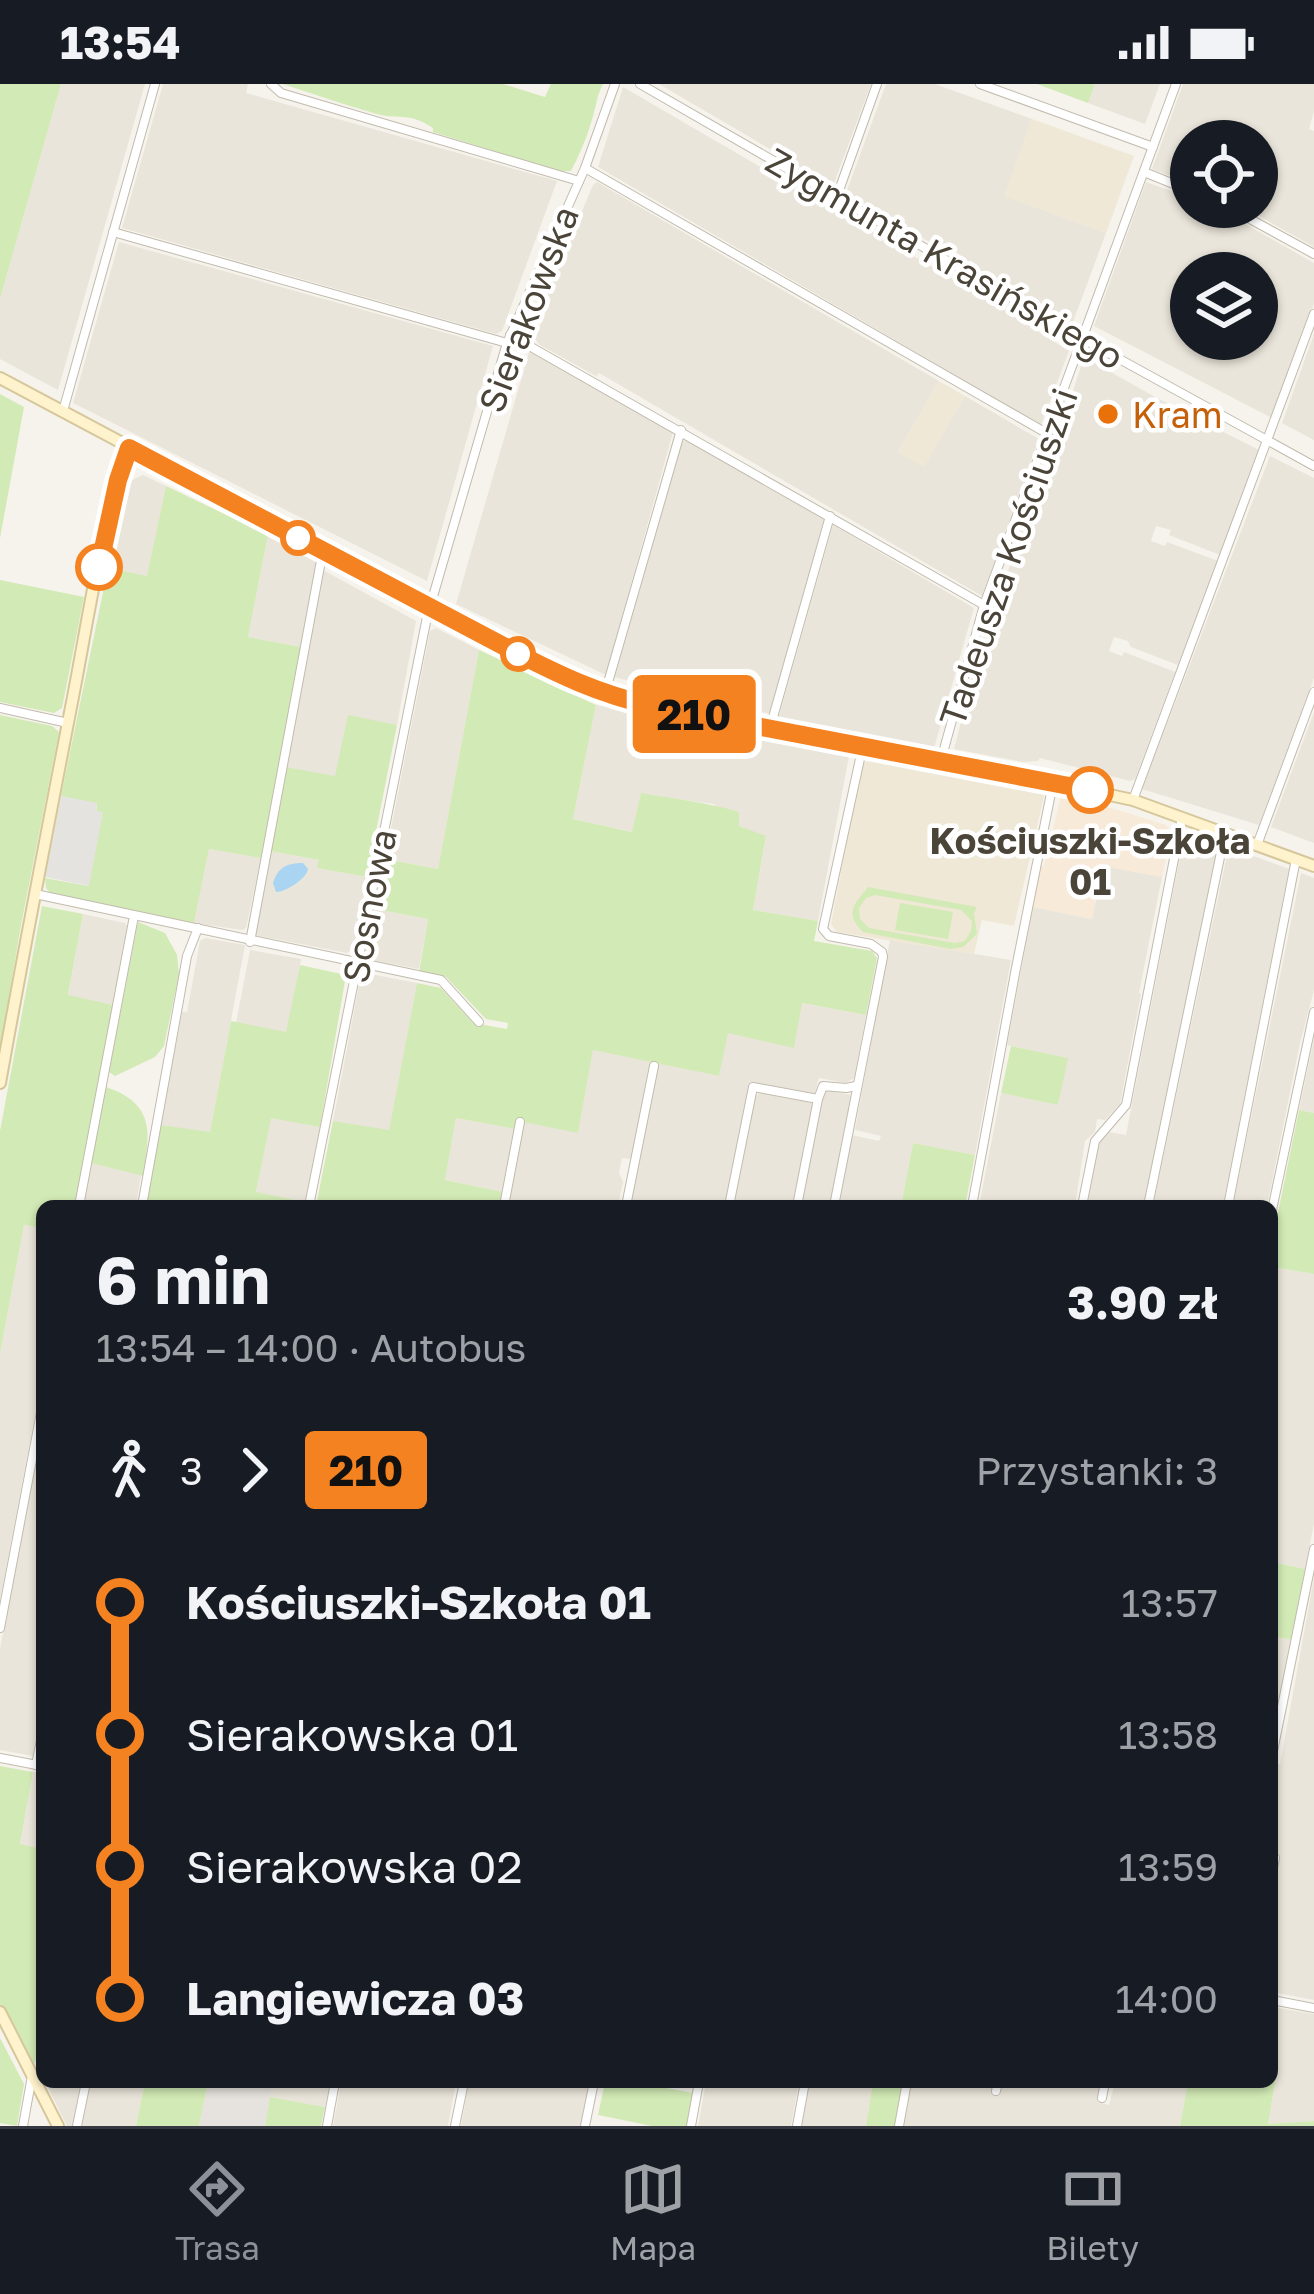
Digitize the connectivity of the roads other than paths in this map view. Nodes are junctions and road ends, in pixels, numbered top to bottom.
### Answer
1 (155, 84) edge
2 (271, 84) edge
3 (615, 84) edge
4 (640, 84) edge
5 (877, 84) edge
6 (980, 84) edge
7 (1024, 84) edge
8 (1175, 84) edge
9 (1019, 98) junction
10 (1153, 147) junction
11 (585, 168) junction
12 (1144, 172) junction
13 (579, 181) junction
14 (1170, 183) edge
15 (837, 196) junction
16 (1266, 228) edge
17 (113, 232) junction
18 (1314, 254) edge
19 (1314, 314) edge
20 (509, 339) junction
21 (1083, 339) junction
22 (0, 378) edge
23 (63, 411) junction
24 (681, 430) junction
25 (1048, 434) junction
26 (1268, 441) junction
27 (129, 448) junction
28 (1314, 466) edge
29 (830, 515) junction
30 (323, 550) junction
31 (985, 604) junction
32 (430, 606) junction
33 (1314, 692) edge
34 (604, 694) junction
35 (0, 708) edge
36 (68, 723) junction
37 (770, 728) junction
38 (862, 746) junction
39 (940, 760) junction
40 (1053, 783) junction
41 (1133, 800) junction
42 (1182, 817) junction
43 (1225, 833) junction
44 (1258, 845) junction
45 (1296, 859) junction
46 (1314, 866) edge
47 (33, 894) junction
48 (134, 916) junction
49 (198, 928) junction
50 (250, 942) junction
51 (359, 963) junction
52 (1314, 1012) edge
53 (479, 1022) dead end
54 (654, 1066) dead end
55 (0, 1083) edge
56 (856, 1086) junction
57 (818, 1100) junction
58 (520, 1122) dead end
59 (80, 1200) edge
60 (143, 1200) edge
61 (310, 1200) edge
62 (505, 1200) edge
63 (627, 1200) edge
64 (730, 1200) edge
65 (798, 1200) edge
66 (835, 1200) edge
67 (973, 1200) edge
68 (1083, 1200) edge
69 (1149, 1200) edge
70 (1229, 1200) edge
71 (1274, 1200) edge
72 (36, 1439) edge
73 (1314, 1549) edge
74 (0, 1628) edge
75 (1278, 1738) edge
76 (0, 1758) edge
77 (36, 1764) edge
78 (1278, 2001) edge
79 (1314, 2008) edge
80 (0, 2012) edge
81 (32, 2074) junction
82 (36, 2082) edge
83 (39, 2088) edge
84 (85, 2088) edge
85 (334, 2088) edge
86 (463, 2088) edge
87 (593, 2088) edge
88 (698, 2088) edge
89 (804, 2088) edge
90 (907, 2088) edge
91 (1104, 2088) edge
92 (1102, 2098) dead end
93 (23, 2126) edge
94 (58, 2126) edge
95 (77, 2126) edge
96 (327, 2126) edge
97 (455, 2126) edge
98 (586, 2126) edge
99 (691, 2126) edge
100 (797, 2126) edge
101 (899, 2126) edge

1 - 17 street
2 - 13 street
3 - 11 street, Sierakowska
4 - 15 street, Zygmunta Krasińskiego
5 - 15 street
6 - 9 street
7 - 9 street
8 - 10 street, Tadeusza Kościuszki
9 - 10 street
10 - 12 street, Tadeusza Kościuszki
11 - 13 street, Sierakowska
11 - 25 street
12 - 14 street
12 - 21 street, Tadeusza Kościuszki
13 - 20 street, Sierakowska
15 - 21 street, Zygmunta Krasińskiego
16 - 18 street
17 - 20 street
17 - 23 street
19 - 26 street
20 - 24 street
20 - 32 street, Sierakowska
21 - 25 street, Tadeusza Kościuszki
21 - 26 street, Zygmunta Krasińskiego
22 - 23 street
23 - 27 street
24 - 29 street
24 - 34 street
25 - 31 street, Tadeusza Kościuszki
26 - 28 street, Zygmunta Krasińskiego
26 - 41 street
27 - 30 street
27 - 36 street
29 - 31 street
29 - 37 street
30 - 32 street
30 - 50 street
31 - 39 street, Tadeusza Kościuszki
32 - 34 street
32 - 51 street, Sosnowa
33 - 44 street
34 - 37 street
35 - 36 street
36 - 47 street
37 - 38 street
38 - 39 street
38 - 56 street
39 - 40 street
40 - 41 street
40 - 67 street
41 - 42 street
42 - 43 street
42 - 68 street
43 - 44 street
43 - 69 street
44 - 45 street
45 - 46 street
45 - 70 street
47 - 48 street
47 - 55 street
48 - 49 street
48 - 59 street
49 - 50 street
49 - 60 street
50 - 51 street
51 - 53 street
51 - 61 street, Sosnowa
52 - 71 street
54 - 63 street
56 - 57 street
56 - 66 street
57 - 64 street
57 - 65 street
58 - 62 street
72 - 74 street
73 - 75 street
76 - 77 street
78 - 79 street
80 - 81 street
81 - 82 street
81 - 93 street
83 - 94 street
84 - 95 street
85 - 96 street
86 - 97 street
87 - 98 street
88 - 99 street
89 - 100 street
90 - 101 street
91 - 92 street

